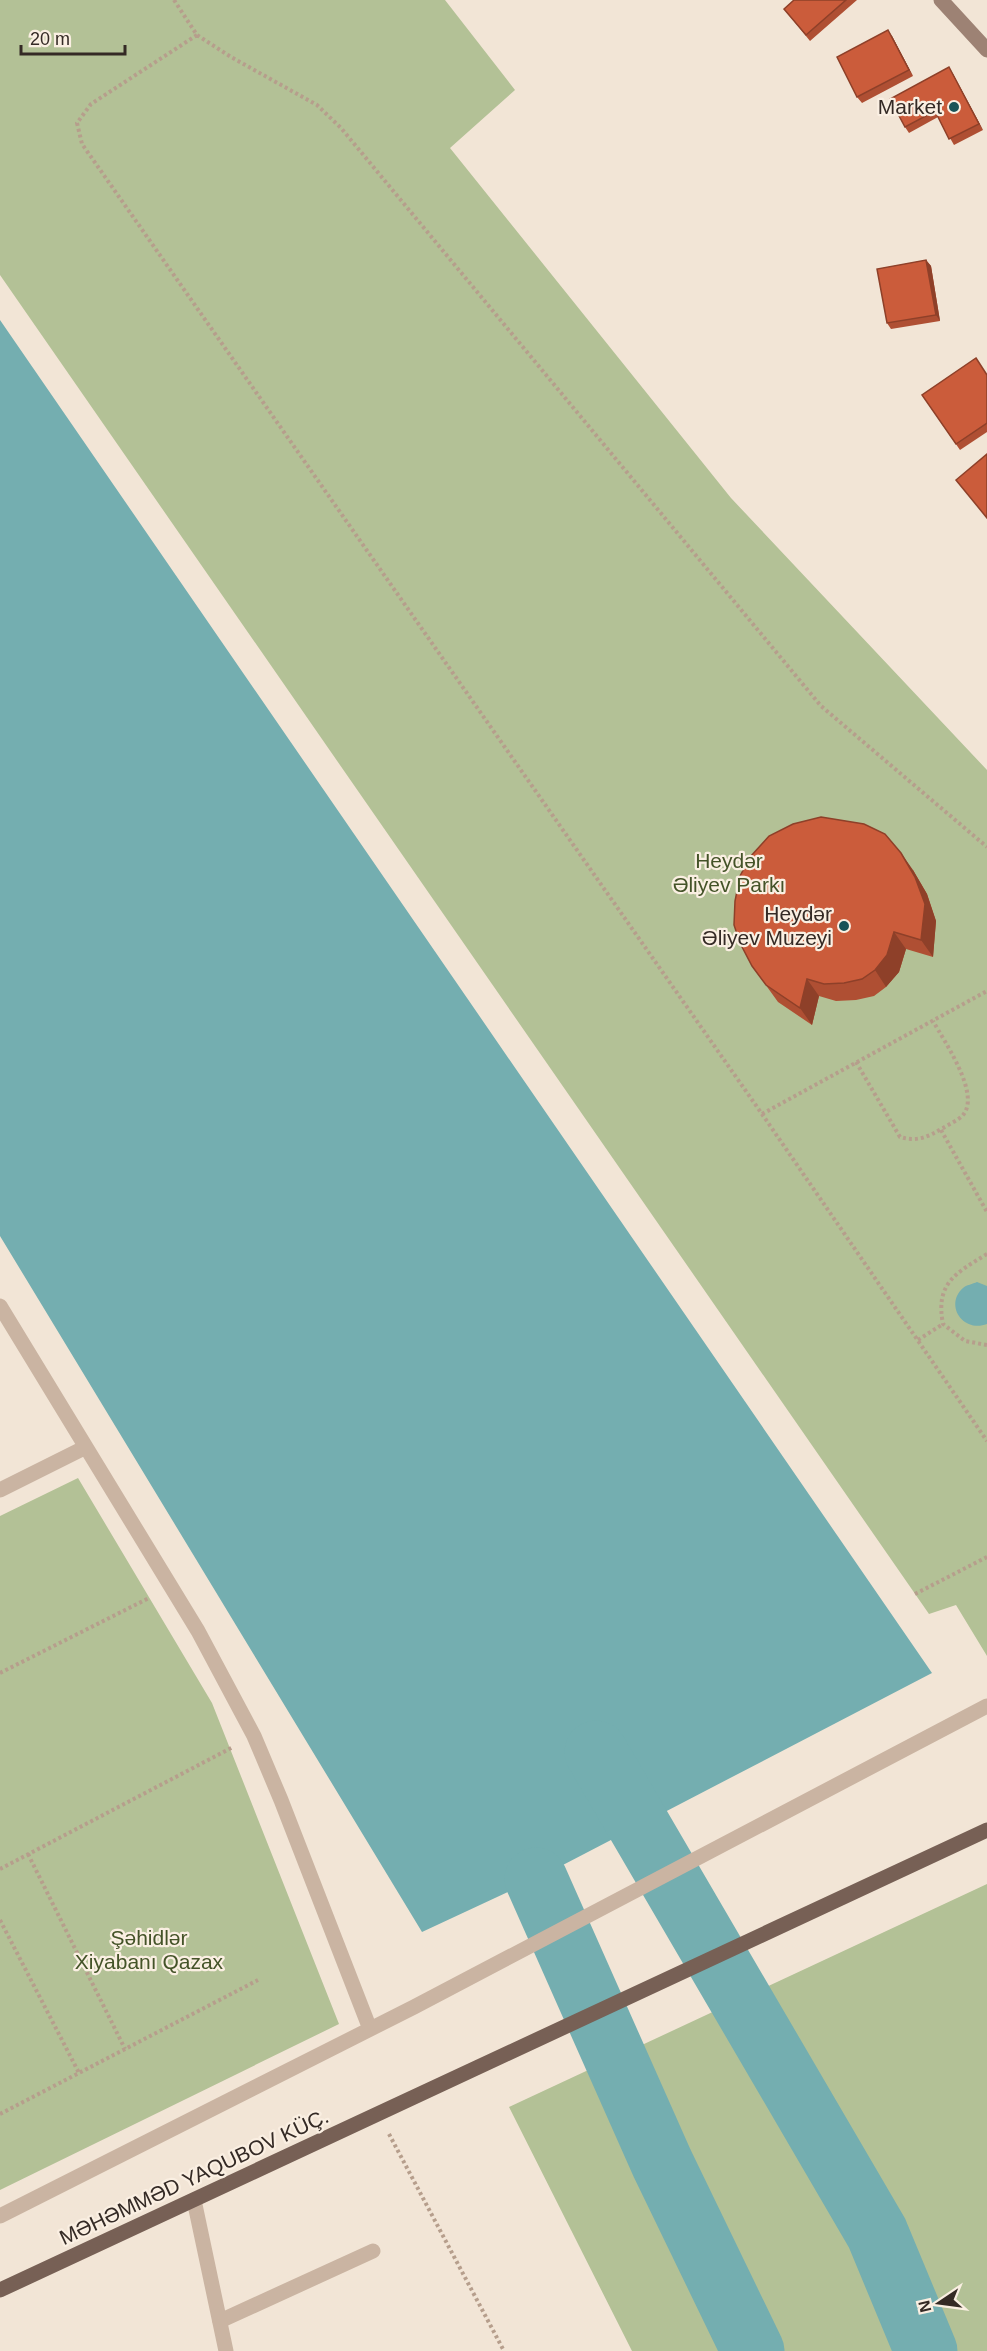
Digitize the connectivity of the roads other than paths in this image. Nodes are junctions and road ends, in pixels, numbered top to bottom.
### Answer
1 (941, 0) edge
2 (987, 50) edge
3 (0, 1306) edge
4 (86, 1447) junction
5 (0, 1490) edge
6 (987, 1706) edge
7 (987, 1830) edge
8 (370, 2029) junction
9 (194, 2200) junction
10 (0, 2216) edge
11 (373, 2251) dead end
12 (0, 2290) edge
13 (220, 2321) junction
14 (226, 2351) edge

1 - 2 main road
3 - 4 street
4 - 5 street
4 - 8 street
6 - 8 street
7 - 9 main road, MƏHƏMMƏD YAQUBOV KÜÇ.
8 - 10 street
9 - 12 main road, MƏHƏMMƏD YAQUBOV KÜÇ.
9 - 13 street
11 - 13 street
13 - 14 street

